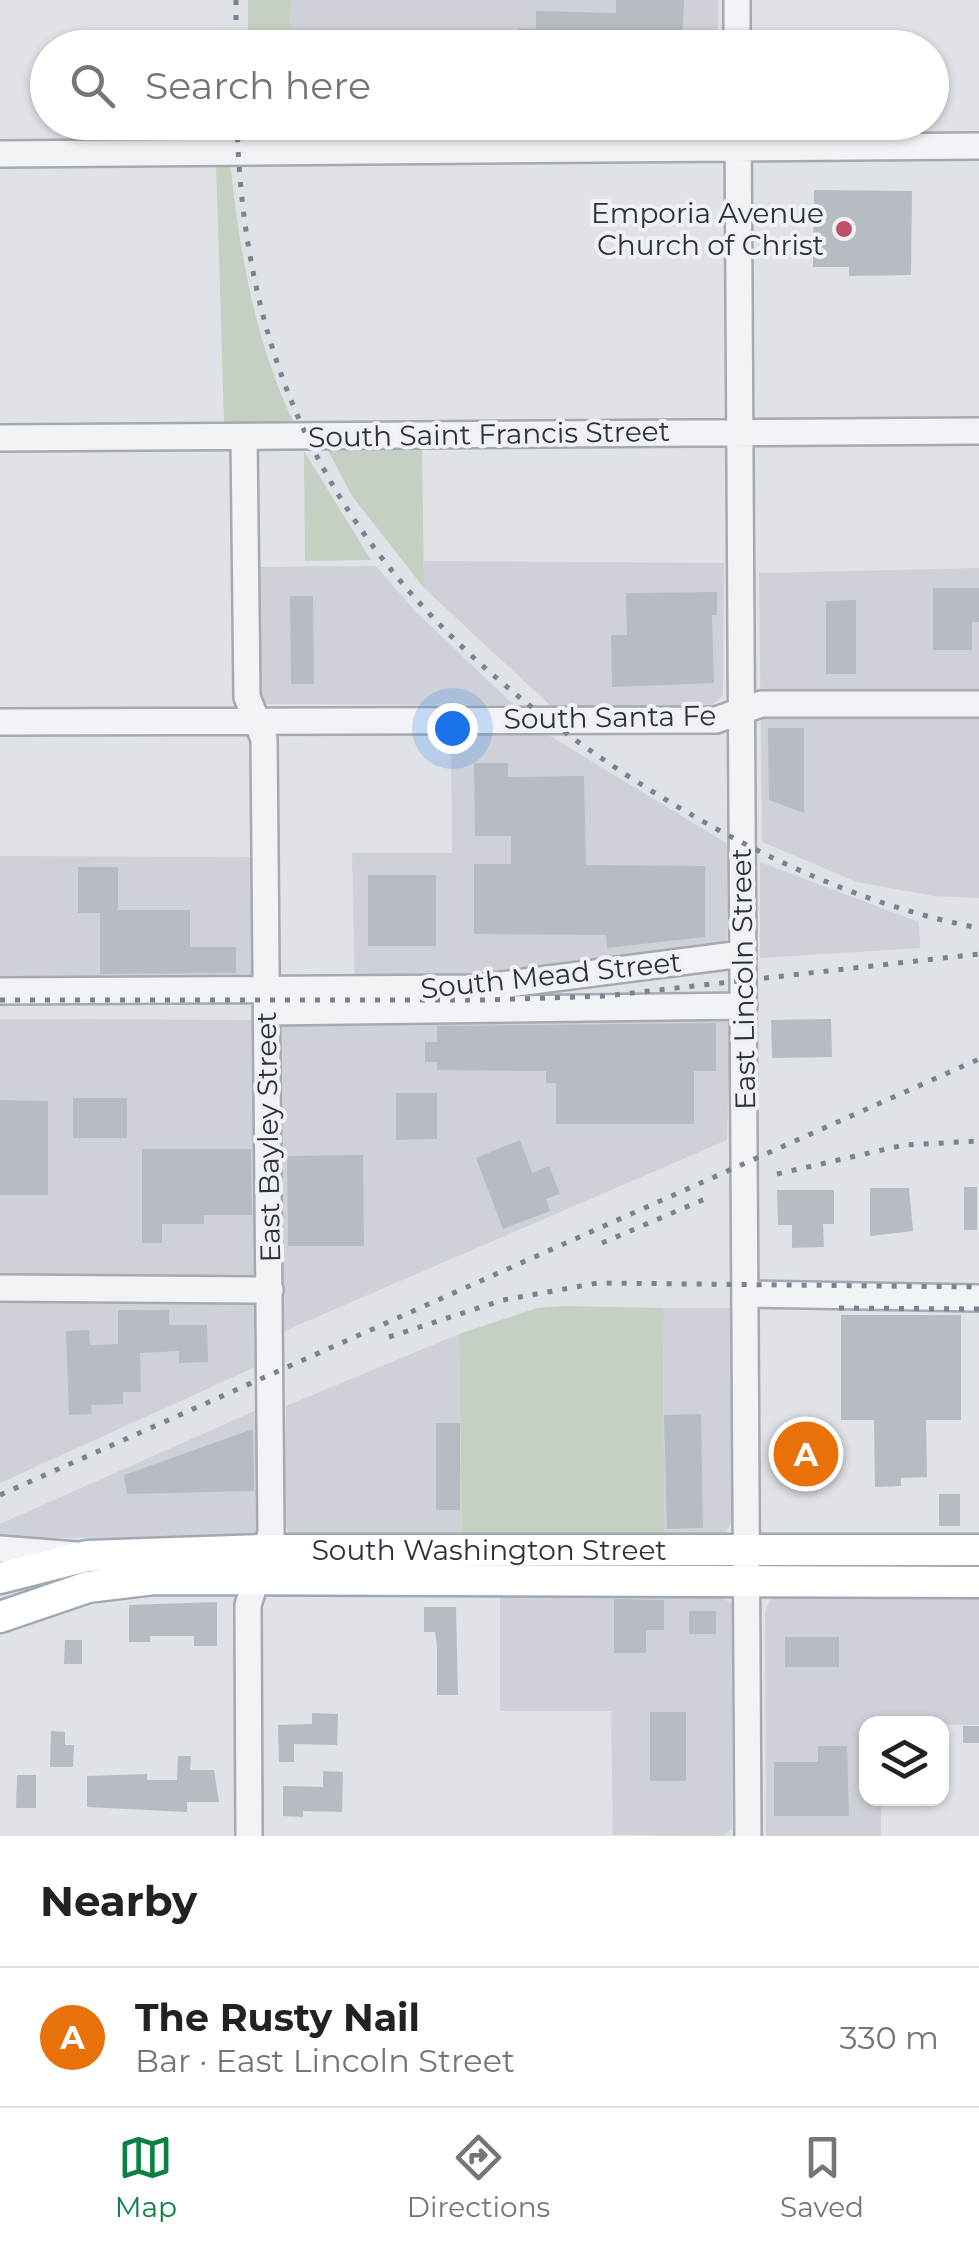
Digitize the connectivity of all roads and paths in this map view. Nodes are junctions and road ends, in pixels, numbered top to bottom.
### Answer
1 (737, 0) edge
2 (737, 30) edge
3 (544, 140) edge
4 (738, 140) edge
5 (848, 140) edge
6 (979, 146) edge
7 (0, 154) edge
8 (979, 431) edge
9 (739, 432) junction
10 (0, 438) edge
11 (244, 438) junction
12 (979, 704) edge
13 (742, 711) junction
14 (256, 720) junction
15 (0, 722) edge
16 (742, 954) junction
17 (0, 991) edge
18 (267, 1001) junction
19 (744, 1006) junction
20 (0, 1288) edge
21 (270, 1290) junction
22 (746, 1294) junction
23 (979, 1298) edge
24 (746, 1549) junction
25 (0, 1550) edge
26 (263, 1550) junction
27 (979, 1550) edge
28 (87, 1556) junction
29 (0, 1578) edge
30 (254, 1582) junction
31 (746, 1582) junction
32 (979, 1582) edge
33 (0, 1617) edge
34 (250, 1836) edge
35 (748, 1836) edge

1 - 2 street
3 - 7 street
4 - 9 street, East Lincoln Street
5 - 6 street
8 - 9 street, South Saint Francis Street
9 - 11 street, South Saint Francis Street
9 - 13 street, East Lincoln Street
10 - 11 street, South Saint Francis Street
11 - 14 street, East Bayley Street
12 - 13 street, South Santa Fe
13 - 14 street, South Santa Fe
13 - 16 street, East Lincoln Street
14 - 15 street, South Santa Fe
14 - 18 street, East Bayley Street
16 - 18 street, South Mead Street
16 - 19 street, East Lincoln Street
17 - 18 street, South Mead Street
18 - 19 street, South Mead Street
18 - 21 street, East Bayley Street
19 - 22 street, East Lincoln Street
20 - 21 street
21 - 26 street, East Bayley Street
22 - 23 street
22 - 24 street, East Lincoln Street
24 - 26 main road, South Washington Street
24 - 27 main road, South Washington Street
24 - 31 street, East Lincoln Street
25 - 28 street, South Washington Street
26 - 28 main road, South Washington Street
26 - 30 street, East Bayley Street
28 - 29 main road
30 - 31 main road
30 - 33 main road
30 - 34 street, East Bayley Street
31 - 32 main road
31 - 35 street, East Lincoln Street

